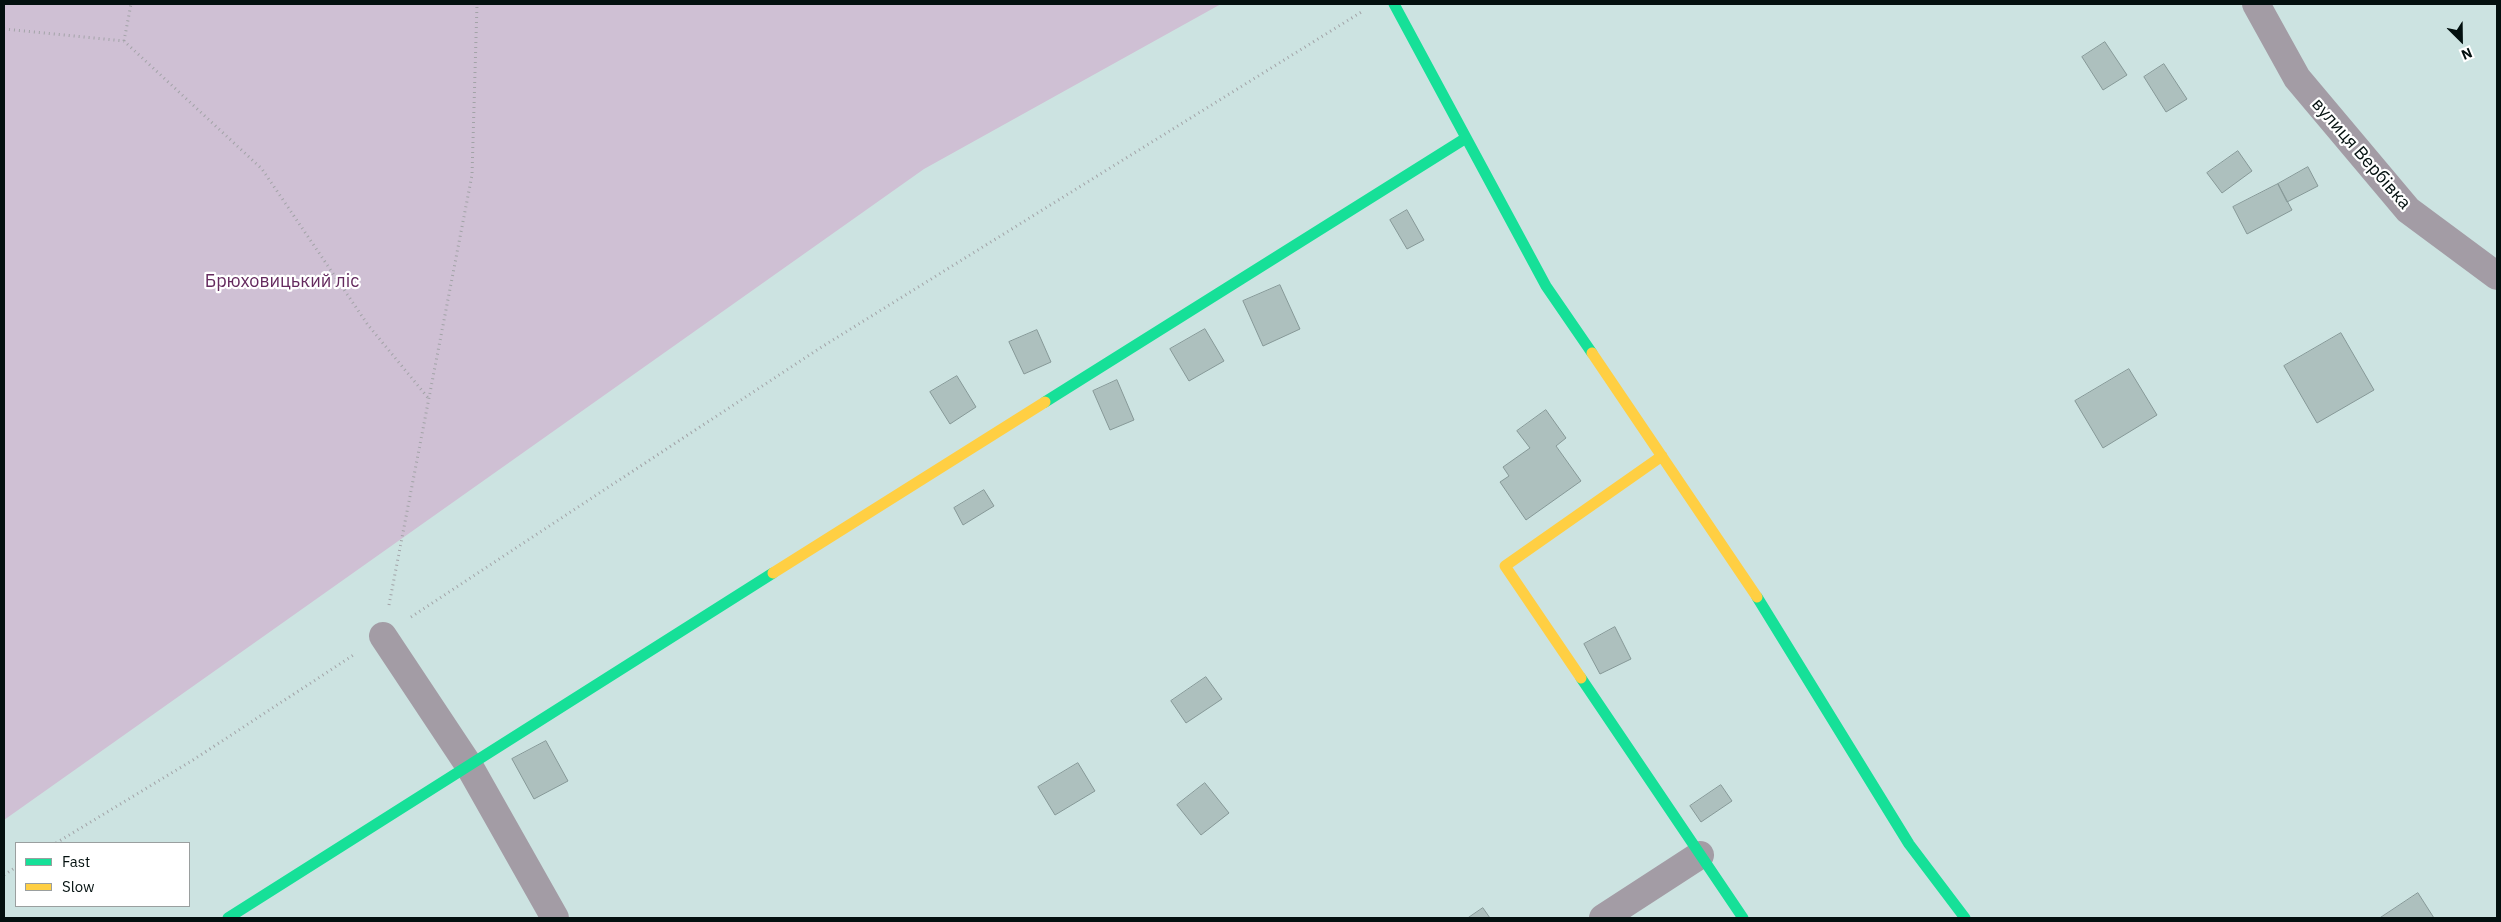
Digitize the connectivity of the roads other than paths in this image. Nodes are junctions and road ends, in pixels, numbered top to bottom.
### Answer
1 (1394, 4) edge
2 (2256, 4) edge
3 (1466, 138) junction
4 (2497, 276) edge
5 (1662, 456) junction
6 (383, 636) road end
7 (468, 764) junction
8 (1700, 855) junction
9 (228, 918) edge
10 (555, 918) edge
11 (1603, 918) edge
12 (1743, 918) edge
13 (1965, 918) edge

1 - 3 street
2 - 4 street, вулиця Вербівка
3 - 5 street
3 - 7 street
5 - 8 street
5 - 13 street
6 - 7 street
7 - 9 street
7 - 10 street
8 - 11 street
8 - 12 street

